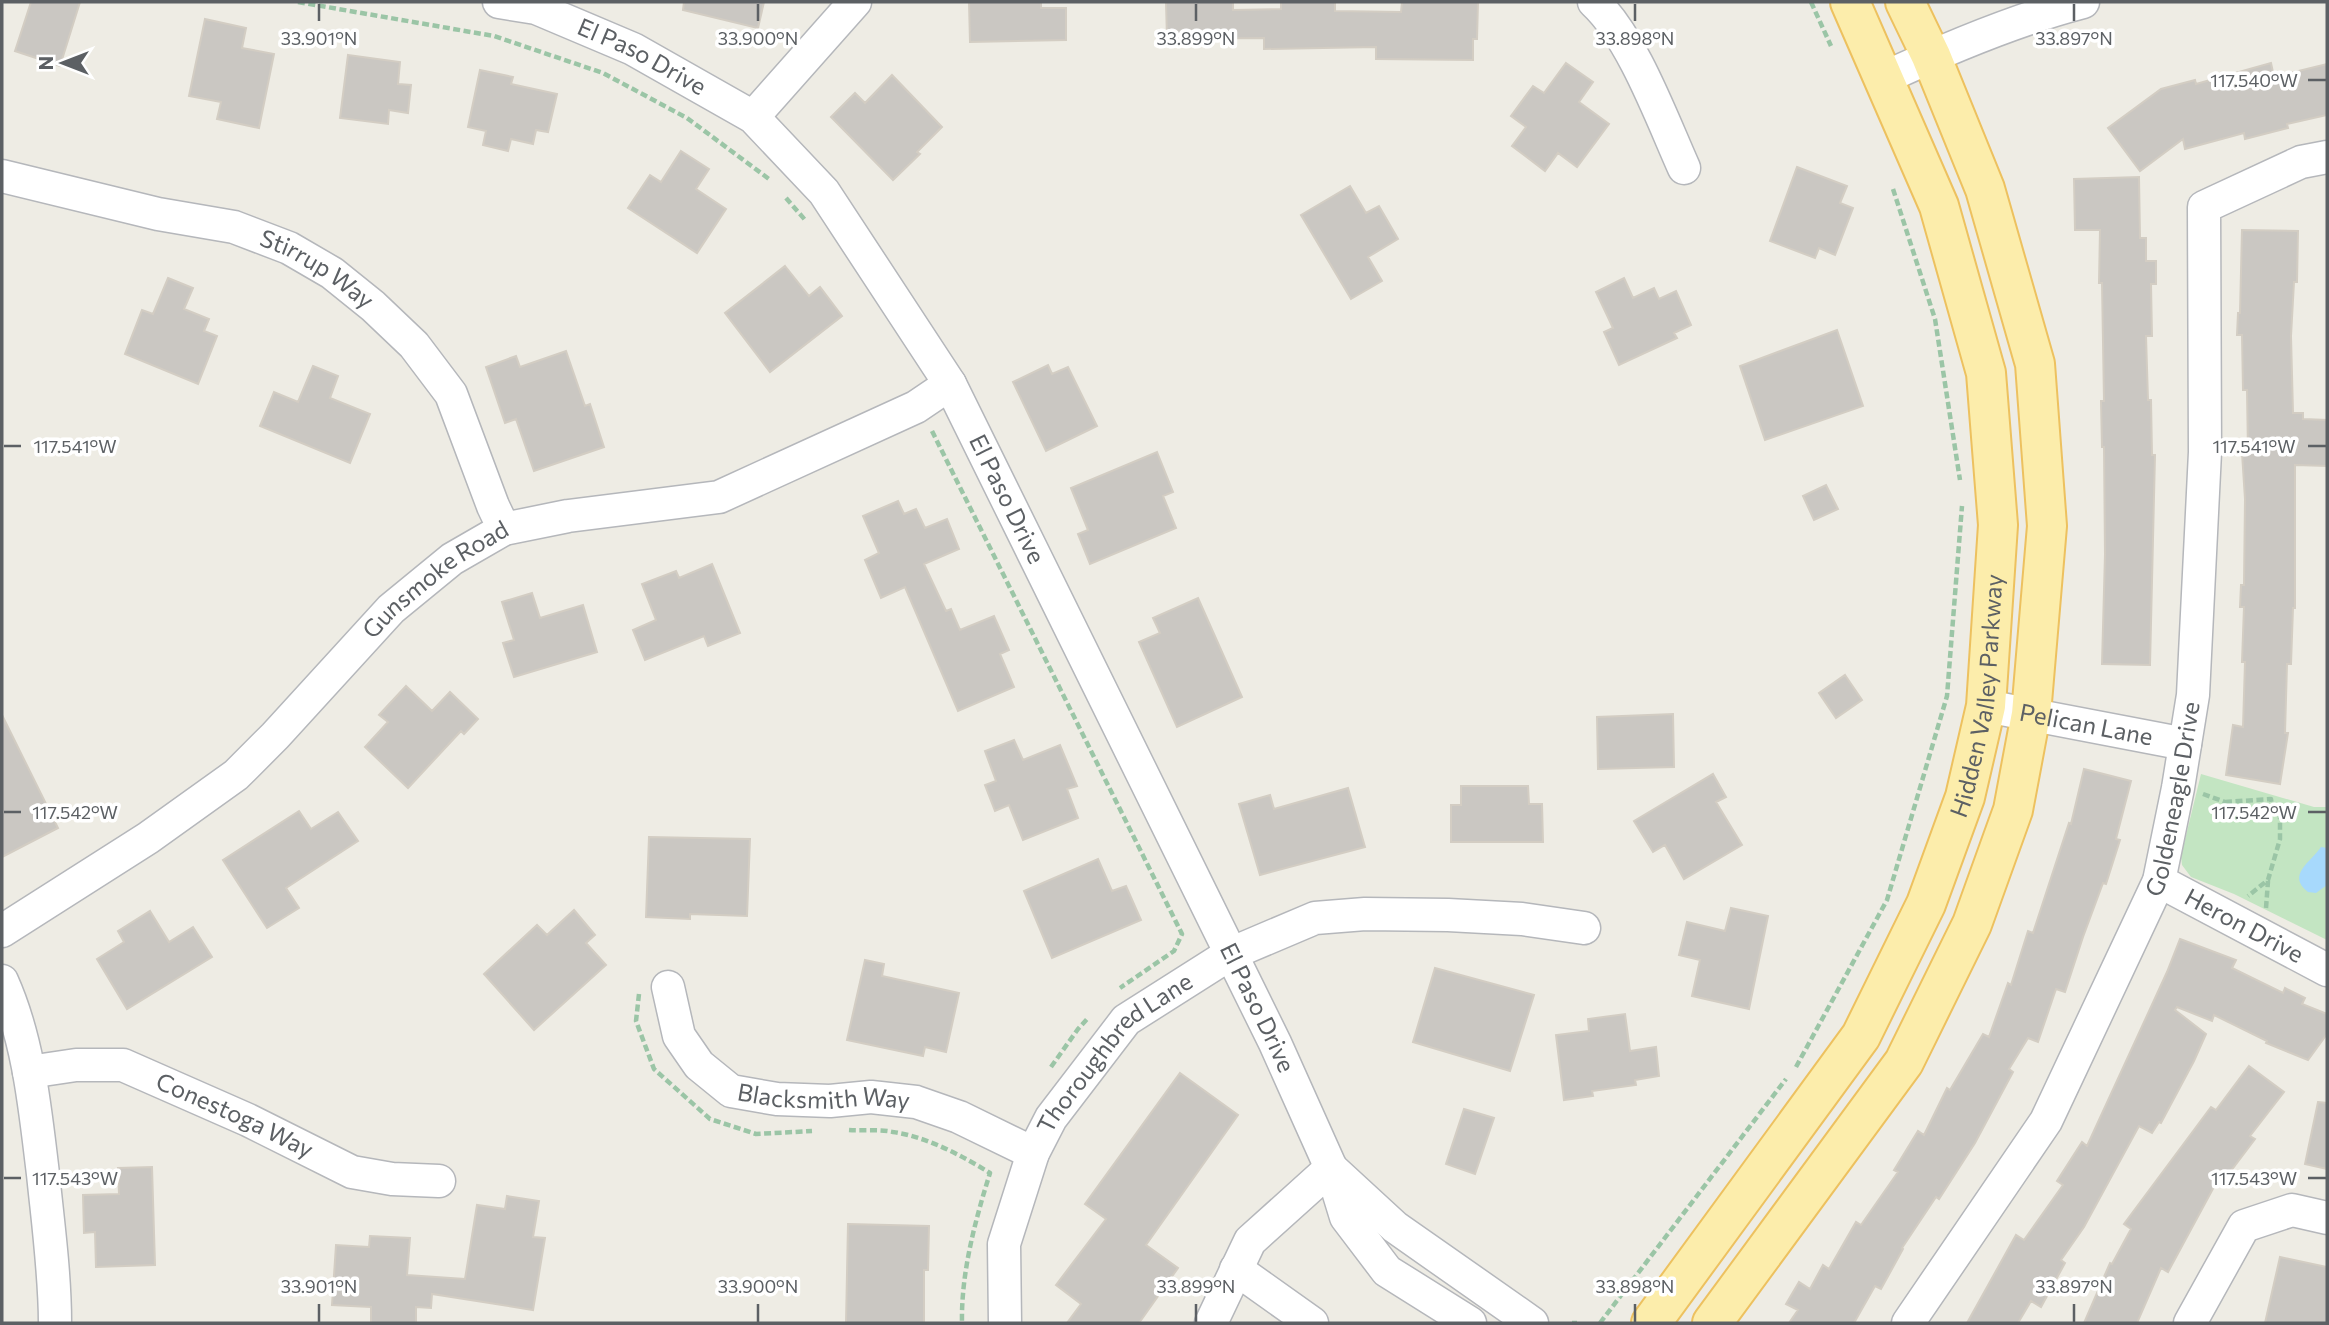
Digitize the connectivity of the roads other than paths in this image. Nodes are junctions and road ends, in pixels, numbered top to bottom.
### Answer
1 (499, 2) edge
2 (855, 2) edge
3 (1594, 2) edge
4 (1850, 2) edge
5 (1905, 2) edge
6 (2083, 2) edge
7 (1931, 56) junction
8 (1884, 78) junction
9 (753, 117) junction
10 (2327, 157) edge
11 (1684, 168) dead end
12 (2, 176) edge
13 (950, 384) junction
14 (504, 529) junction
15 (1986, 706) junction
16 (2031, 714) junction
17 (2185, 744) junction
18 (2159, 881) junction
19 (1584, 928) dead end
20 (2, 931) edge
21 (1230, 954) junction
22 (2327, 970) edge
23 (2, 981) edge
24 (668, 987) road end
25 (29, 1072) junction
26 (1020, 1147) junction
27 (1331, 1168) junction
28 (439, 1181) dead end
29 (2327, 1218) edge
30 (1236, 1269) junction
31 (55, 1323) edge
32 (1005, 1323) edge
33 (1211, 1323) edge
34 (1312, 1323) edge
35 (1470, 1323) edge
36 (1532, 1323) edge
37 (1651, 1323) edge
38 (1712, 1323) edge
39 (1908, 1323) edge
40 (2190, 1323) edge

1 - 9 street, El Paso Drive
2 - 9 street
3 - 11 street
4 - 8 main road, Hidden Valley Parkway
5 - 7 main road, Hidden Valley Parkway
6 - 7 street
7 - 8 street
7 - 16 main road, Hidden Valley Parkway
8 - 15 main road, Hidden Valley Parkway
9 - 13 street, El Paso Drive
10 - 17 street, Goldeneagle Drive
12 - 14 street, Stirrup Way
13 - 14 street, Gunsmoke Road
13 - 21 street, El Paso Drive
14 - 20 street, Gunsmoke Road
15 - 16 street, Pelican Lane
15 - 37 main road, Hidden Valley Parkway
16 - 17 street, Pelican Lane
16 - 38 main road, Hidden Valley Parkway
17 - 18 street, Goldeneagle Drive
18 - 22 street, Heron Drive
18 - 39 street, Goldeneagle Drive
19 - 21 street, Thoroughbred Lane
21 - 26 street, Thoroughbred Lane
21 - 27 street, El Paso Drive
23 - 25 street
24 - 26 street, Blacksmith Way
25 - 28 street, Conestoga Way
25 - 31 street
26 - 32 street, Thoroughbred Lane
27 - 30 street
27 - 35 street, El Paso Drive
27 - 36 street, El Paso Drive
29 - 40 street
30 - 33 street
30 - 34 street

